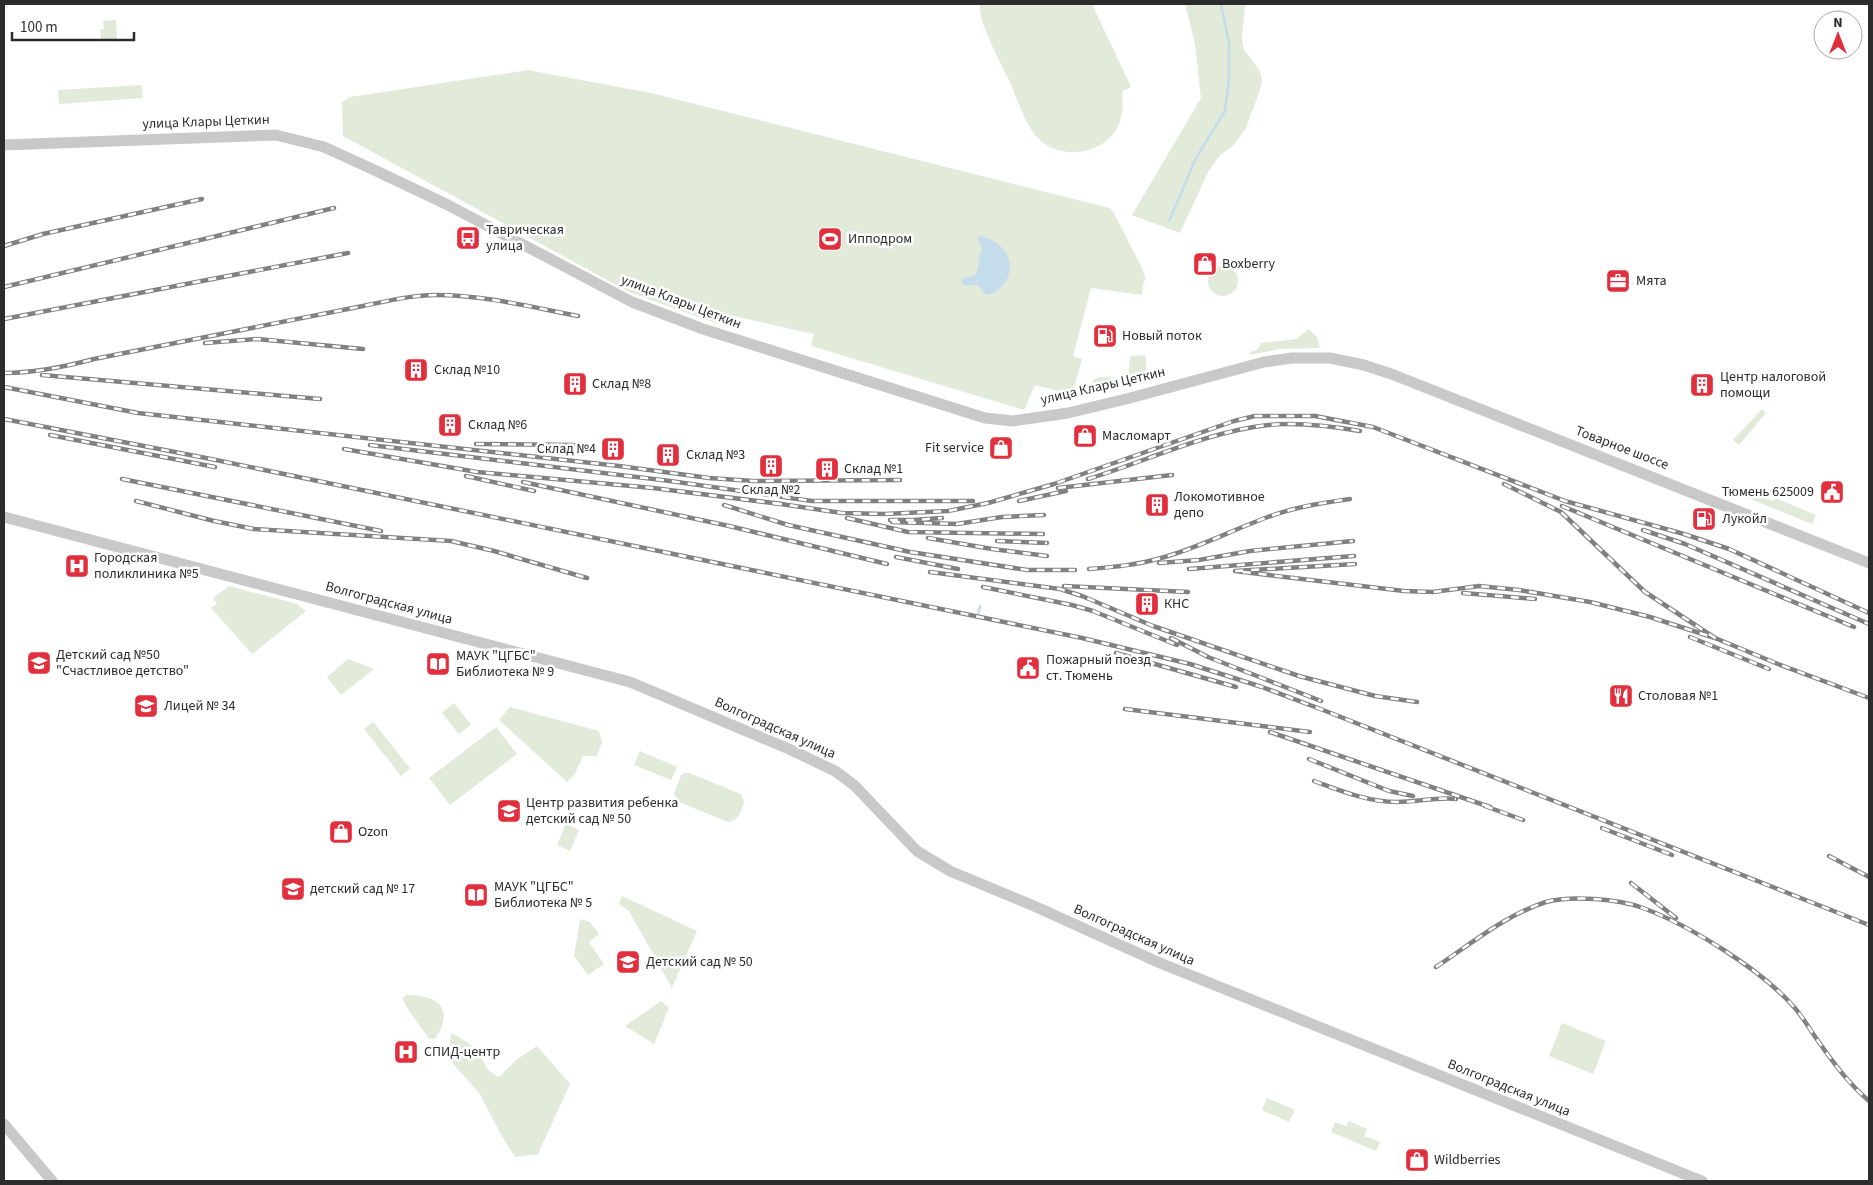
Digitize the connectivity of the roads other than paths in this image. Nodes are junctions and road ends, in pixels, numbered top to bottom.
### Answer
1 (4, 145) edge
2 (1364, 365) joint
3 (4, 518) edge
4 (1869, 563) edge
5 (4, 1124) edge
6 (52, 1181) edge
7 (1702, 1181) edge

1 - 2 street, улица Клары Цеткин
2 - 4 street, Товарное шоссе
3 - 7 street, Волгоградская улица
5 - 6 street

